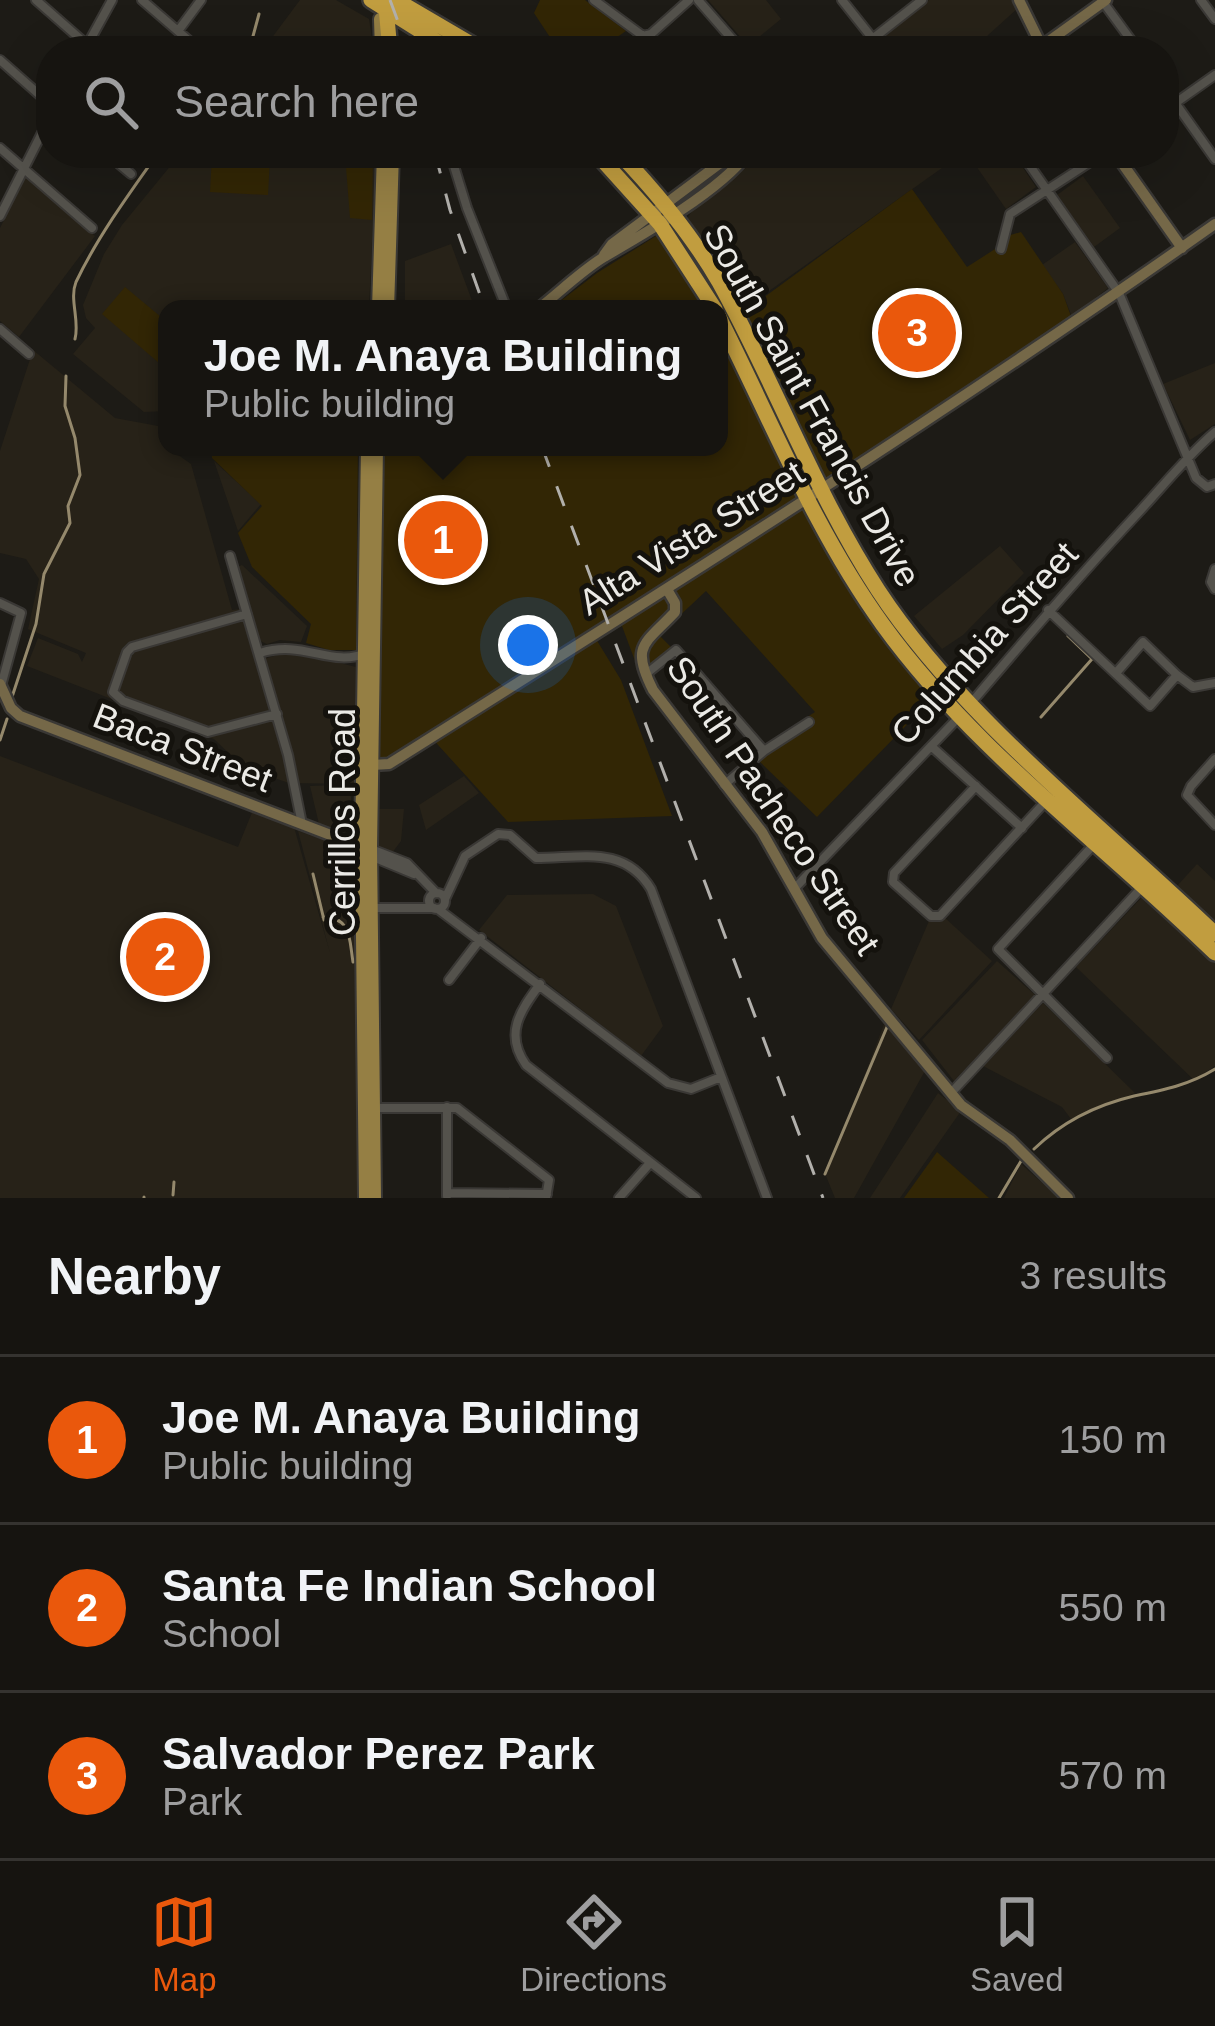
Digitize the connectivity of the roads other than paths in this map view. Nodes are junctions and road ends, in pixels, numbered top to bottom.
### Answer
1 (36, 0) edge
2 (112, 0) edge
3 (142, 0) edge
4 (201, 0) edge
5 (357, 0) edge
6 (416, 0) edge
7 (594, 0) edge
8 (694, 0) edge
9 (842, 0) edge
10 (922, 0) edge
11 (1019, 0) edge
12 (1201, 0) edge
13 (1105, 1) edge
14 (387, 6) edge
15 (1215, 19) edge
16 (178, 31) junction
17 (450, 31) junction
18 (75, 36) edge
19 (95, 36) edge
20 (184, 36) edge
21 (388, 36) edge
22 (426, 36) edge
23 (458, 36) edge
24 (728, 36) edge
25 (871, 36) edge
26 (877, 36) edge
27 (1034, 36) edge
28 (1059, 36) edge
29 (1128, 36) edge
30 (0, 60) edge
31 (1215, 74) edge
32 (36, 91) edge
33 (1179, 101) edge
34 (1179, 107) edge
35 (36, 144) edge
36 (0, 148) edge
37 (1215, 159) edge
38 (24, 168) junction
39 (124, 168) edge
40 (383, 168) edge
41 (393, 168) edge
42 (455, 168) edge
43 (612, 168) edge
44 (630, 168) edge
45 (715, 168) edge
46 (734, 168) edge
47 (1031, 168) edge
48 (1080, 168) edge
49 (1126, 168) edge
50 (131, 174) dead end
51 (1046, 190) junction
52 (663, 214) junction
53 (0, 216) edge
54 (1215, 224) edge
55 (92, 228) dead end
56 (1001, 248) dead end
57 (1182, 248) junction
58 (1119, 293) junction
59 (378, 300) edge
60 (388, 300) edge
61 (503, 300) edge
62 (549, 300) edge
63 (710, 300) edge
64 (728, 300) edge
65 (728, 301) edge
66 (0, 329) edge
67 (728, 334) edge
68 (29, 354) dead end
69 (1215, 432) edge
70 (367, 456) edge
71 (377, 456) edge
72 (1188, 457) junction
73 (1215, 484) edge
74 (815, 495) junction
75 (230, 556) dead end
76 (1214, 570) edge
77 (1215, 589) edge
78 (668, 591) junction
79 (0, 603) edge
80 (1048, 610) junction
81 (247, 614) junction
82 (368, 652) junction
83 (259, 653) junction
84 (1116, 673) junction
85 (645, 675) junction
86 (1177, 675) junction
87 (1215, 683) edge
88 (2, 687) edge
89 (965, 710) junction
90 (277, 714) junction
91 (809, 722) dead end
92 (931, 746) junction
93 (764, 751) junction
94 (1215, 759) edge
95 (371, 765) junction
96 (724, 785) junction
97 (976, 786) junction
98 (1054, 793) junction
99 (1215, 825) edge
100 (302, 826) junction
101 (1022, 828) junction
102 (1100, 837) junction
103 (368, 851) junction
104 (1148, 881) junction
105 (793, 889) junction
106 (438, 901) junction
107 (371, 908) junction
108 (1215, 934) edge
109 (481, 938) junction
110 (1215, 953) edge
111 (449, 980) dead end
112 (540, 984) junction
113 (1043, 995) junction
114 (1107, 1058) dead end
115 (721, 1077) junction
116 (951, 1093) junction
117 (447, 1107) junction
118 (368, 1108) junction
119 (650, 1163) junction
120 (447, 1196) edge
121 (547, 1196) edge
122 (625, 1196) edge
123 (365, 1198) edge
124 (375, 1198) edge
125 (696, 1198) edge
126 (766, 1198) edge
127 (1068, 1198) edge

1 - 18 street
2 - 19 street
3 - 16 street
4 - 16 street
5 - 14 highway
6 - 17 highway
7 - 8 street
8 - 24 street
9 - 25 street
10 - 26 street
11 - 27 street
12 - 15 street
13 - 28 street
13 - 29 street
14 - 17 highway
14 - 21 highway
14 - 22 highway
16 - 20 street
17 - 23 highway
30 - 32 street
31 - 33 street
34 - 37 street
35 - 38 street
36 - 38 street
38 - 53 street
38 - 55 street
39 - 50 street
40 - 59 main road
41 - 60 main road
42 - 61 street
43 - 52 highway, South Saint Francis Drive
44 - 52 highway, South Saint Francis Drive
45 - 52 street
46 - 52 street
47 - 51 street
48 - 51 street
49 - 57 street
51 - 56 street
51 - 58 street
52 - 62 street
52 - 63 highway, South Saint Francis Drive
52 - 64 highway, South Saint Francis Drive
54 - 57 street, Alta Vista Street
57 - 58 street, Alta Vista Street
58 - 72 street
58 - 74 street, Alta Vista Street
65 - 74 highway, South Saint Francis Drive
66 - 68 street
67 - 74 highway, South Saint Francis Drive
69 - 72 street, Columbia Street
70 - 82 main road, Cerrillos Road
71 - 82 main road, Cerrillos Road
72 - 73 street
72 - 80 street, Columbia Street
74 - 78 street, Alta Vista Street
74 - 89 highway, South Saint Francis Drive
75 - 81 street
76 - 77 street
78 - 85 street, South Pacheco Street
78 - 95 street, Alta Vista Street
79 - 88 street
80 - 84 street
80 - 89 street, Columbia Street
81 - 83 street
81 - 90 street
82 - 83 street
82 - 95 main road, Cerrillos Road
82 - 103 main road, Cerrillos Road
83 - 90 street
84 - 86 street
84 - 86 street
85 - 93 street
85 - 96 street, South Pacheco Street
86 - 87 street
88 - 100 street, Baca Street
89 - 92 street, Columbia Street
89 - 98 highway, South Saint Francis Drive
90 - 100 street
91 - 93 street
92 - 97 street
92 - 105 street, Columbia Street
93 - 96 street
94 - 99 street
95 - 103 main road, Cerrillos Road
96 - 105 street, South Pacheco Street
97 - 101 street
97 - 101 street
98 - 101 street
98 - 102 highway, South Saint Francis Drive
100 - 103 street, Baca Street
102 - 104 highway, South Saint Francis Drive
102 - 113 street
103 - 106 street
103 - 107 main road, Cerrillos Road
103 - 118 main road, Cerrillos Road
104 - 108 highway, South Saint Francis Drive
104 - 110 highway, South Saint Francis Drive
104 - 113 street
105 - 116 street, South Pacheco Street
106 - 107 street
106 - 109 street
106 - 115 street
107 - 118 main road, Cerrillos Road
109 - 111 street
109 - 112 street
112 - 115 street
112 - 119 street
113 - 114 street
113 - 116 street
115 - 126 street
116 - 127 street, South Pacheco Street
117 - 118 street
117 - 120 street
117 - 121 street
118 - 123 main road, Cerrillos Road
118 - 124 main road, Cerrillos Road
119 - 122 street
119 - 125 street
120 - 121 street

